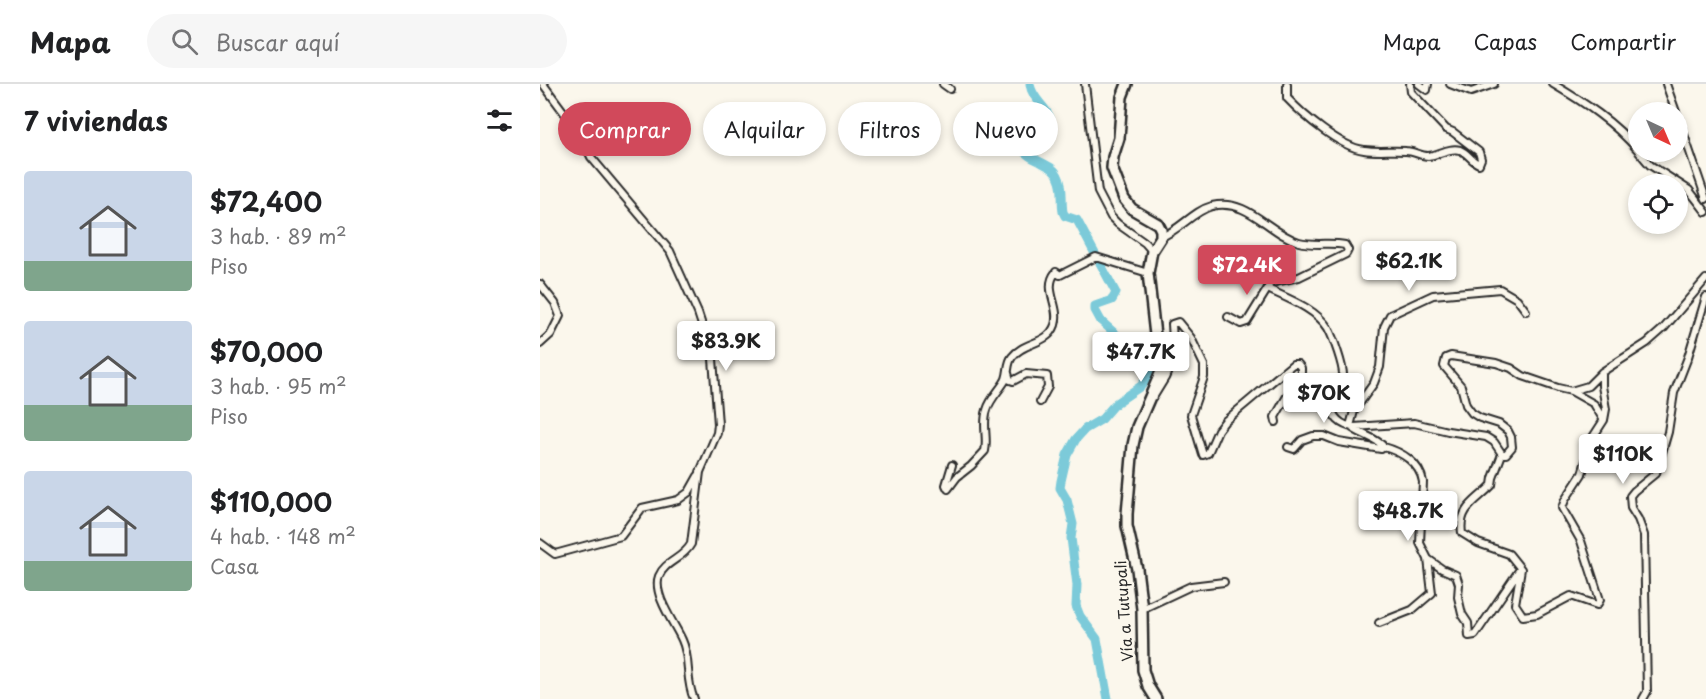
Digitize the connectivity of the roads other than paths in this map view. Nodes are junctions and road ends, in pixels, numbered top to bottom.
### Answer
1 (543, 84) edge
2 (943, 84) edge
3 (1085, 84) edge
4 (1127, 84) edge
5 (1287, 84) edge
6 (1410, 84) edge
7 (1419, 84) edge
8 (1428, 84) edge
9 (1450, 84) edge
10 (1494, 84) edge
11 (1553, 84) edge
12 (1666, 84) edge
13 (950, 89) dead end
14 (1673, 102) edge
15 (1628, 140) edge
16 (1688, 146) edge
17 (1647, 162) edge
18 (1706, 200) edge
19 (1706, 212) edge
20 (1161, 237) junction
21 (1152, 251) junction
22 (1148, 273) junction
23 (1706, 279) edge
24 (540, 285) edge
25 (1268, 288) junction
26 (1706, 297) edge
27 (1526, 311) dead end
28 (1228, 317) dead end
29 (540, 344) edge
30 (1007, 370) junction
31 (1602, 372) junction
32 (1571, 391) junction
33 (1040, 402) dead end
34 (1146, 406) junction
35 (1604, 420) junction
36 (1275, 422) dead end
37 (1350, 426) junction
38 (1288, 447) dead end
39 (1384, 447) junction
40 (1502, 454) junction
41 (952, 465) dead end
42 (700, 472) junction
43 (540, 543) edge
44 (1428, 559) junction
45 (1521, 568) junction
46 (1224, 582) dead end
47 (1142, 609) junction
48 (1379, 623) dead end
49 (694, 699) edge
50 (1156, 699) edge
51 (1643, 699) edge

1 - 42 street
2 - 13 street
3 - 21 street
4 - 20 street
5 - 6 street
7 - 8 street
9 - 10 street
11 - 15 street
12 - 14 street
16 - 18 street
17 - 19 street
20 - 21 street, Vía a Tutupali
20 - 25 street
21 - 22 street, Vía a Tutupali
22 - 30 street
22 - 34 street, Vía a Tutupali
23 - 31 street
24 - 29 street
25 - 28 street
25 - 37 street
26 - 51 street
27 - 37 street
30 - 33 street
30 - 41 street
31 - 32 street
31 - 35 street
32 - 35 street
32 - 40 street
34 - 36 street
34 - 47 street, Vía a Tutupali
35 - 45 street
37 - 39 street
37 - 40 street
38 - 39 street
39 - 44 street
40 - 45 street
42 - 43 street
42 - 49 street
44 - 45 street
44 - 48 street
46 - 47 street
47 - 50 street, Vía a Tutupali

